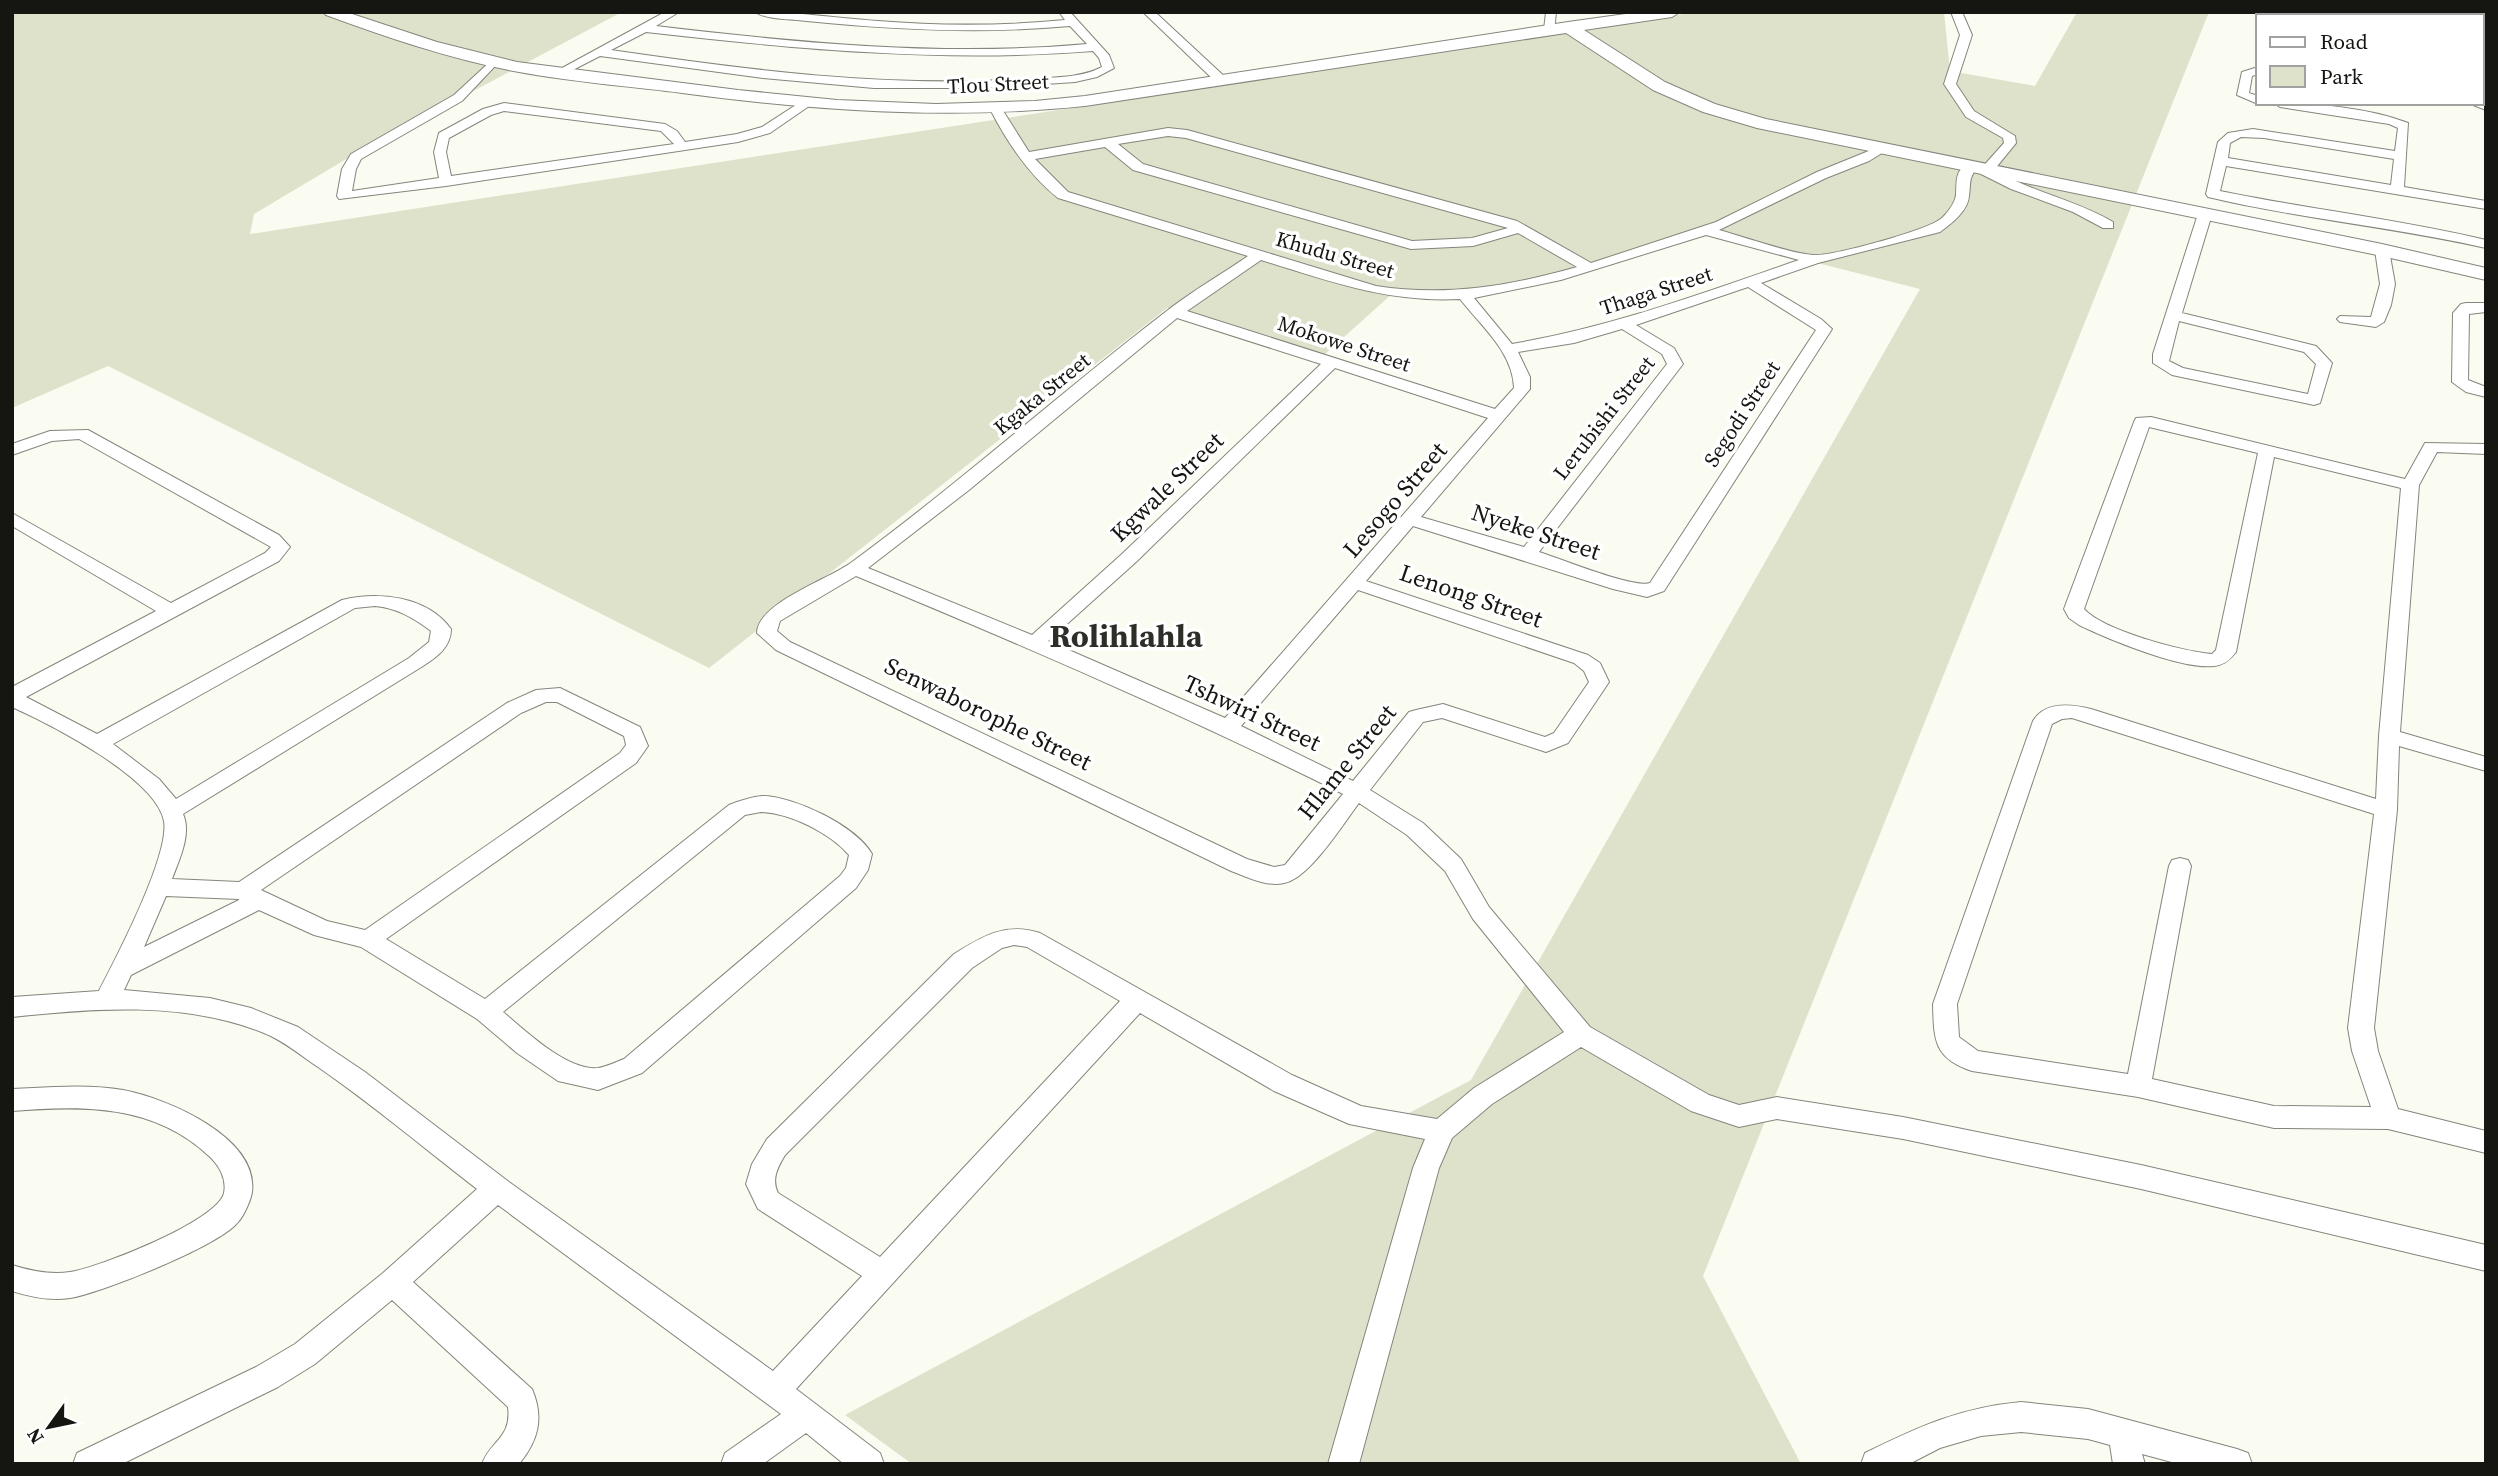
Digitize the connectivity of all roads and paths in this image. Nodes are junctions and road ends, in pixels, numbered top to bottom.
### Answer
1 (331, 12) edge
2 (674, 12) edge
3 (760, 12) edge
4 (1064, 12) edge
5 (1148, 12) edge
6 (1551, 12) edge
7 (1672, 12) edge
8 (1956, 12) edge
9 (984, 15) dead end
10 (1073, 22) junction
11 (644, 29) junction
12 (994, 29) junction
13 (1559, 29) junction
14 (1097, 47) junction
15 (599, 52) junction
16 (493, 62) junction
17 (2256, 72) edge
18 (559, 73) junction
19 (1221, 80) junction
20 (2256, 99) edge
21 (806, 104) junction
22 (2292, 105) edge
23 (2393, 105) edge
24 (996, 109) junction
25 (2392, 121) junction
26 (1108, 142) junction
27 (682, 146) junction
28 (1881, 150) junction
29 (1028, 156) junction
30 (2400, 156) junction
31 (2222, 161) junction
32 (1978, 169) junction
33 (446, 183) junction
34 (2397, 191) junction
35 (2486, 205) edge
36 (2205, 214) junction
37 (2108, 225) dead end
38 (1522, 228) junction
39 (1705, 231) junction
40 (2486, 244) edge
41 (2382, 250) junction
42 (1259, 255) junction
43 (1814, 260) junction
44 (1590, 268) junction
45 (2486, 274) edge
46 (1750, 282) junction
47 (1464, 295) junction
48 (2486, 308) edge
49 (1175, 312) junction
50 (2174, 315) junction
51 (2345, 319) dead end
52 (1624, 324) junction
53 (1508, 349) junction
54 (1331, 363) junction
55 (2486, 392) edge
56 (1499, 416) junction
57 (2486, 449) edge
58 (12, 450) edge
59 (2267, 452) junction
60 (2410, 485) junction
61 (12, 518) edge
62 (1410, 519) junction
63 (1528, 554) junction
64 (855, 569) junction
65 (1355, 583) junction
66 (1647, 591) joint
67 (172, 612) junction
68 (1035, 643) junction
69 (12, 698) edge
70 (1227, 728) junction
71 (2389, 736) junction
72 (99, 743) junction
73 (1534, 743) joint
74 (2486, 764) edge
75 (1356, 791) junction
76 (2386, 810) junction
77 (172, 811) junction
78 (2180, 866) dead end
79 (1293, 872) joint
80 (157, 887) junction
81 (251, 896) junction
82 (368, 940) junction
83 (124, 968) junction
84 (1138, 998) junction
85 (107, 999) junction
86 (12, 1007) edge
87 (486, 1012) junction
88 (1581, 1034) junction
89 (2138, 1086) junction
90 (12, 1100) edge
91 (2388, 1118) junction
92 (1442, 1131) junction
93 (2486, 1142) edge
94 (498, 1189) junction
95 (2486, 1258) edge
96 (881, 1273) junction
97 (12, 1278) edge
98 (393, 1282) junction
99 (775, 1390) junction
100 (807, 1414) junction
101 (2126, 1450) edge
102 (88, 1464) edge
103 (496, 1464) edge
104 (736, 1464) edge
105 (869, 1464) edge
106 (1343, 1464) edge
107 (1876, 1464) edge
108 (2237, 1464) edge

1 - 16 street, Tlou Street
2 - 11 street
3 - 12 street
4 - 10 street
5 - 19 street
6 - 13 street
7 - 13 street, Tlou Street
8 - 32 street
9 - 12 street
10 - 12 street
10 - 14 street
11 - 14 street
11 - 15 street
13 - 19 street, Tlou Street
13 - 28 street
14 - 15 street
15 - 18 street
16 - 18 street, Tlou Street
16 - 33 street
17 - 20 street
18 - 21 street, Tlou Street
19 - 24 street, Tlou Street
21 - 24 street, Tlou Street
21 - 27 street
22 - 25 street
23 - 25 street
24 - 29 street, Khudu Street
25 - 30 street
26 - 29 street
26 - 38 street
26 - 38 street
27 - 33 street
27 - 33 street
28 - 32 street
28 - 39 street, Khudu Street
29 - 42 street, Khudu Street
30 - 31 street
30 - 34 street
31 - 34 street
31 - 40 street
32 - 36 street
32 - 37 street
32 - 43 street, Thaga Street
34 - 35 street
36 - 41 street
36 - 50 street
38 - 44 street
39 - 43 street
39 - 44 street, Khudu Street
41 - 45 street
41 - 51 street
42 - 47 street, Khudu Street
42 - 49 street, Kgaka Street
43 - 46 street, Thaga Street
44 - 47 street, Khudu Street
46 - 52 street, Thaga Street
46 - 66 street, Segodi Street
47 - 53 street, Lesogo Street
48 - 55 street
49 - 54 street, Mokowe Street
49 - 64 street, Kgaka Street
50 - 50 street
52 - 53 street, Thaga Street
52 - 63 street, Lerubishi Street
53 - 56 street, Lesogo Street
54 - 56 street, Mokowe Street
54 - 68 street, Kgwale Street
56 - 62 street, Lesogo Street
57 - 60 street
58 - 67 street
59 - 59 street
59 - 60 street
60 - 71 street
61 - 67 street
62 - 63 street, Nyeke Street
62 - 65 street, Lesogo Street
63 - 66 street, Nyeke Street
64 - 68 street, Tshwiri Street
64 - 79 street, Senwaborophe Street
65 - 70 street, Lesogo Street
65 - 73 street, Lenong Street
67 - 69 street
68 - 70 street, Tshwiri Street
69 - 72 street
70 - 75 street, Tshwiri Street
71 - 74 street
71 - 76 street
72 - 77 street
72 - 77 street
73 - 75 street, Hlame Street
75 - 79 street, Hlame Street
75 - 88 street, Tshwiri Street
76 - 89 street
76 - 91 street
77 - 80 street
78 - 89 street
80 - 81 street
80 - 83 street
81 - 82 street
81 - 82 street
81 - 83 street
82 - 87 street
83 - 85 street
84 - 92 street
84 - 96 street
84 - 96 street
85 - 86 street
85 - 94 street
87 - 87 street
88 - 92 street
88 - 95 street, Tshwiri Street
89 - 91 street
90 - 97 street
91 - 93 street
92 - 106 street
94 - 98 street
94 - 99 street
96 - 99 street
98 - 102 street
98 - 103 street
99 - 100 street
100 - 104 street
100 - 105 street
101 - 107 street
101 - 108 street

